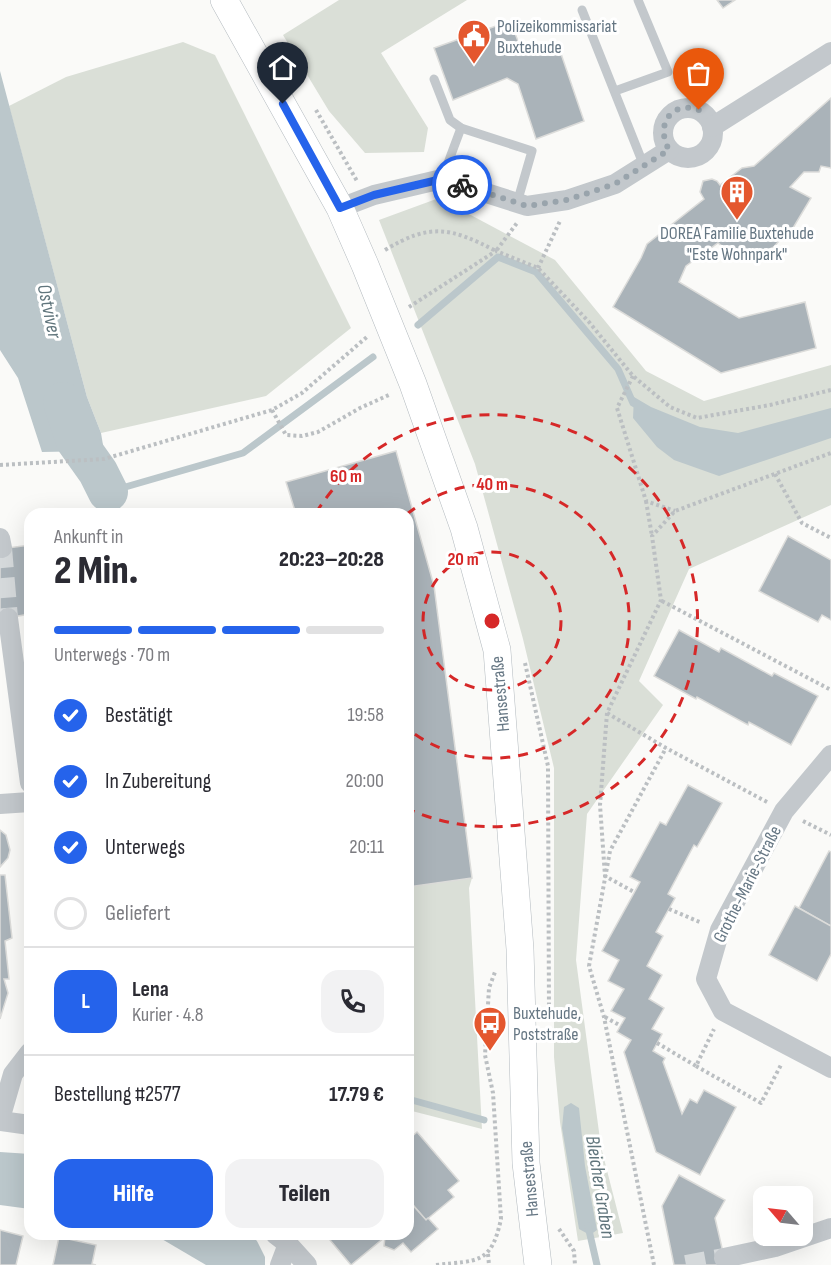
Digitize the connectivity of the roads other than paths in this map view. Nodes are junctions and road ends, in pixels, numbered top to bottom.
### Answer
1 (224, 0) edge
2 (638, 0) edge
3 (582, 10) dead end
4 (831, 52) edge
5 (434, 79) dead end
6 (615, 91) junction
7 (712, 127) junction
8 (461, 128) junction
9 (669, 150) junction
10 (644, 166) junction
11 (442, 179) junction
12 (522, 204) junction
13 (340, 208) junction
14 (9, 618) tunnel mouth
15 (24, 736) edge
16 (831, 755) edge
17 (24, 802) edge
18 (0, 804) edge
19 (24, 1060) edge
20 (831, 1068) edge
21 (0, 1120) edge
22 (24, 1124) edge
23 (831, 1228) edge
24 (281, 1240) edge
25 (282, 1240) edge
26 (724, 1258) tunnel mouth
27 (280, 1265) edge
28 (307, 1265) edge
29 (538, 1265) edge

1 - 13 street, Hansestraße
2 - 6 lane
3 - 6 lane
4 - 7 street
5 - 8 lane
6 - 10 lane
7 - 9 street
7 - 9 street
8 - 11 lane
8 - 12 lane
9 - 10 street
10 - 12 street
11 - 12 street
11 - 13 street
13 - 29 street, Hansestraße
14 - 15 street
16 - 20 street, Grothe-Marie-Straße
17 - 18 street
19 - 21 street
21 - 22 street
23 - 26 street
24 - 27 street
25 - 28 street

